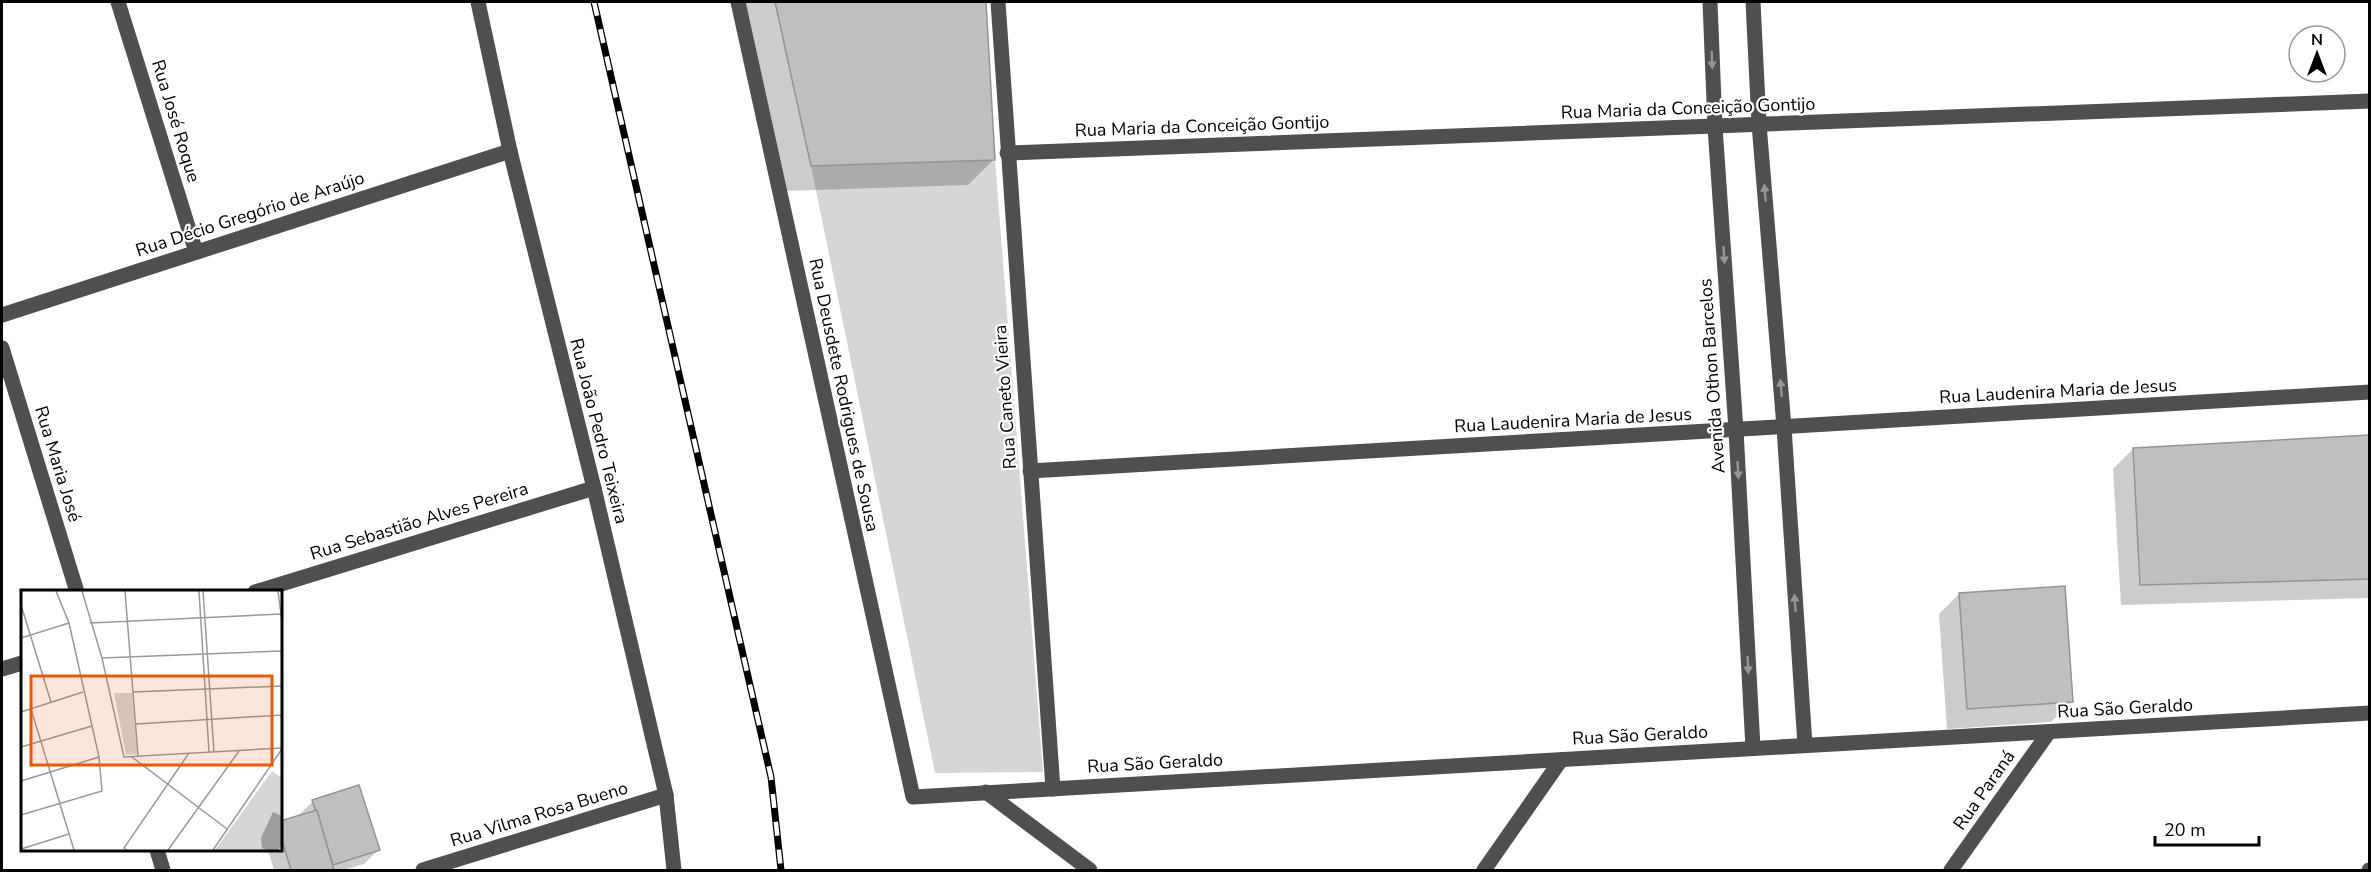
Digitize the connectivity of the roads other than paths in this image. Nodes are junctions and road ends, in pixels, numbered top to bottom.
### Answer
1 (118, 2) edge
2 (478, 2) edge
3 (738, 2) edge
4 (998, 2) edge
5 (1710, 2) edge
6 (1753, 2) edge
7 (2370, 101) edge
8 (1759, 124) junction
9 (1715, 127) junction
10 (510, 151) junction
11 (1007, 153) junction
12 (196, 252) junction
13 (2, 315) edge
14 (2, 348) edge
15 (2370, 392) edge
16 (1784, 427) junction
17 (1736, 430) junction
18 (1030, 471) junction
19 (594, 488) junction
20 (77, 590) edge
21 (258, 590) edge
22 (21, 663) edge
23 (2, 669) edge
24 (2370, 713) edge
25 (2049, 732) junction
26 (1805, 745) junction
27 (1752, 748) junction
28 (1561, 760) junction
29 (1053, 789) junction
30 (986, 792) junction
31 (666, 795) junction
32 (913, 797) joint
33 (158, 851) edge
34 (163, 870) edge
35 (423, 870) edge
36 (674, 870) edge
37 (1090, 870) edge
38 (1484, 870) edge
39 (1951, 870) edge

1 - 12 street, Rua José Roque
2 - 10 street, Rua João Pedro Teixeira
3 - 32 street, Rua Deusdete Rodrigues de Sousa
4 - 11 street, Rua Caneto Vieira
5 -> 9 street, Avenida Othon Barcelos
6 - 8 street
7 - 8 street, Rua Maria da Conceição Gontijo
8 - 9 street, Rua Maria da Conceição Gontijo
16 -> 8 street
9 - 11 street, Rua Maria da Conceição Gontijo
9 -> 17 street, Avenida Othon Barcelos
10 - 12 street, Rua Décio Gregório de Araújo
10 - 19 street, Rua João Pedro Teixeira
11 - 18 street, Rua Caneto Vieira
12 - 13 street, Rua Décio Gregório de Araújo
14 - 20 street, Rua Maria José
15 - 16 street, Rua Laudenira Maria de Jesus
16 - 17 street, Rua Laudenira Maria de Jesus
26 -> 16 street
17 - 18 street, Rua Laudenira Maria de Jesus
17 -> 27 street, Avenida Othon Barcelos
18 - 29 street, Rua Caneto Vieira
19 - 21 street, Rua Sebastião Alves Pereira
19 - 31 street, Rua João Pedro Teixeira
22 - 23 street
24 - 25 street, Rua São Geraldo
25 - 26 street, Rua São Geraldo
25 - 39 street, Rua Paraná
26 - 27 street, Rua São Geraldo
27 - 28 street, Rua São Geraldo
28 - 29 street, Rua São Geraldo
28 - 38 street
29 - 30 street, Rua São Geraldo
30 - 32 street, Rua São Geraldo
30 - 37 street
31 - 35 street, Rua Vilma Rosa Bueno
31 - 36 street, Rua João Pedro Teixeira
33 - 34 street

